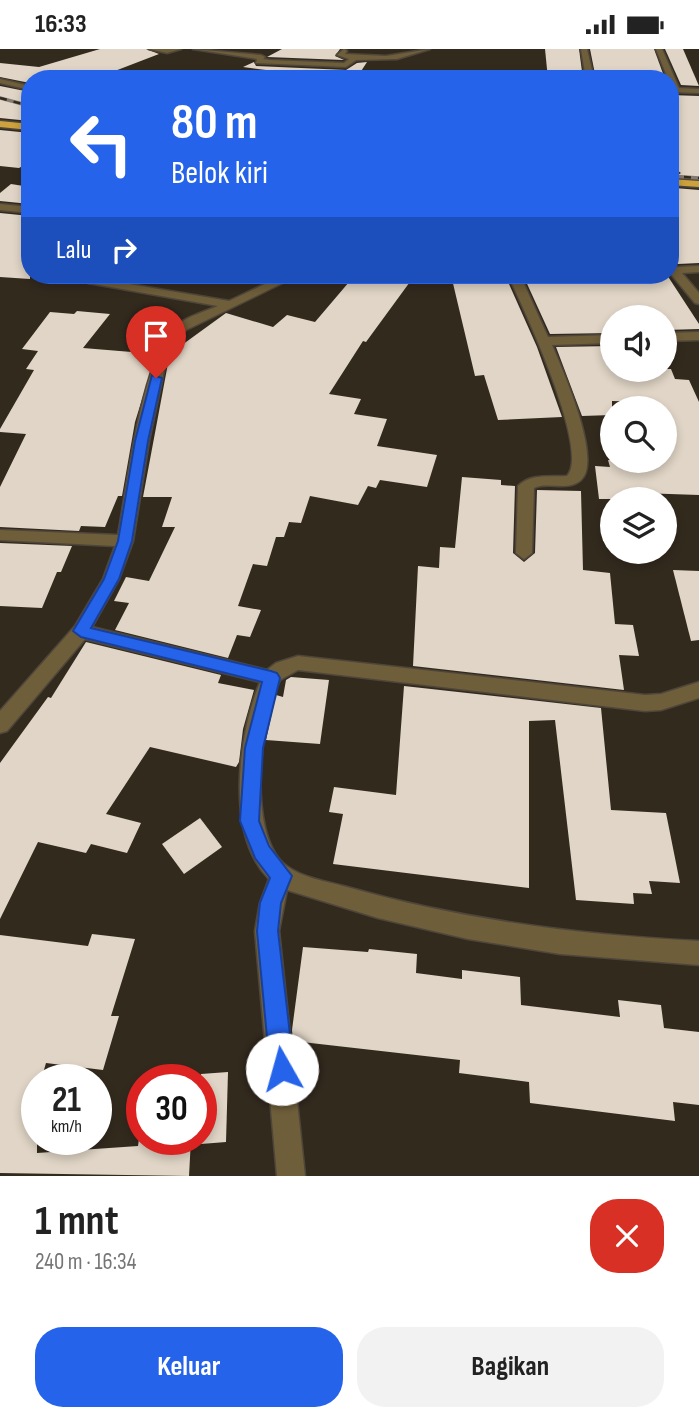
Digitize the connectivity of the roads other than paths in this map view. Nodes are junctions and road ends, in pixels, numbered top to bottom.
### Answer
1 (152, 49) edge
2 (178, 49) edge
3 (196, 49) edge
4 (426, 49) edge
5 (584, 49) edge
6 (659, 49) edge
7 (344, 51) edge
8 (355, 57) junction
9 (588, 70) edge
10 (666, 70) edge
11 (0, 82) edge
12 (21, 86) edge
13 (679, 90) edge
14 (699, 91) edge
15 (0, 124) edge
16 (21, 128) edge
17 (21, 133) edge
18 (0, 134) edge
19 (679, 178) edge
20 (699, 184) edge
21 (679, 191) edge
22 (699, 193) edge
23 (0, 207) edge
24 (21, 209) edge
25 (679, 268) edge
26 (699, 269) edge
27 (679, 277) edge
28 (111, 284) edge
29 (273, 284) edge
30 (518, 284) edge
31 (699, 301) edge
32 (228, 304) junction
33 (699, 336) edge
34 (677, 337) edge
35 (600, 339) edge
36 (545, 341) junction
37 (0, 535) edge
38 (125, 541) junction
39 (524, 552) dead end
40 (81, 631) junction
41 (271, 678) junction
42 (699, 690) edge
43 (0, 725) edge
44 (281, 876) junction
45 (699, 953) edge
46 (291, 1176) edge

1 - 2 street
3 - 8 street
4 - 8 street
5 - 9 street
6 - 10 street
7 - 8 street
11 - 12 street
13 - 14 street
15 - 16 highway
17 - 18 highway
19 - 20 highway
21 - 22 highway
23 - 24 street
25 - 26 street
27 - 31 street
28 - 32 street
29 - 32 street
30 - 36 street
32 - 38 street
33 - 34 street
35 - 36 street
36 - 39 street
37 - 38 street
38 - 40 street
40 - 41 street
40 - 43 street
41 - 42 street
41 - 44 street
44 - 45 street
44 - 46 street

